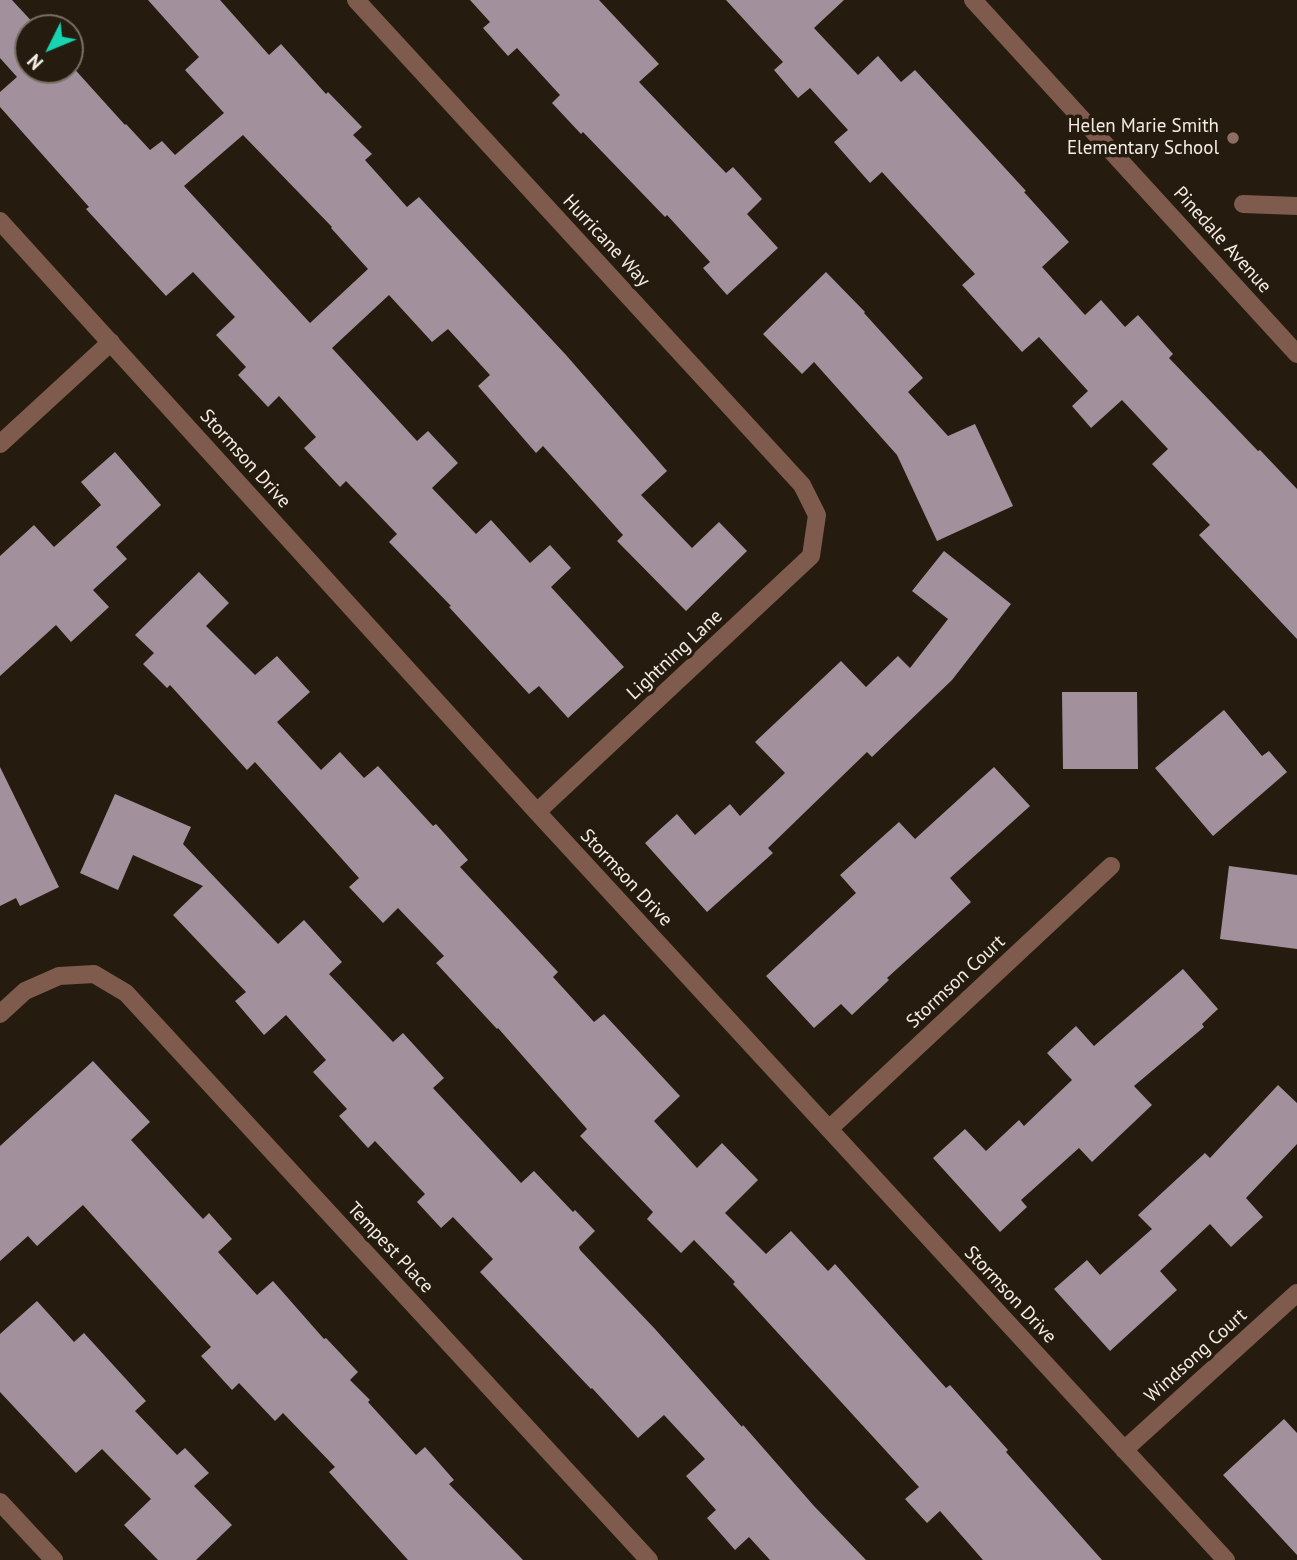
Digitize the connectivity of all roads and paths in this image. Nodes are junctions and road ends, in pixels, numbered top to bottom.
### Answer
1 (356, 0) edge
2 (973, 0) edge
3 (1243, 204) dead end
4 (1297, 206) edge
5 (0, 221) edge
6 (111, 342) junction
7 (1297, 354) edge
8 (0, 444) edge
9 (817, 515) joint
10 (537, 813) junction
11 (1111, 866) dead end
12 (0, 1014) edge
13 (829, 1129) junction
14 (1297, 1293) edge
15 (1124, 1450) junction
16 (0, 1502) edge
17 (54, 1560) edge
18 (649, 1560) edge
19 (1226, 1560) edge

1 - 9 street, Hurricane Way
2 - 7 street, Pinedale Avenue
3 - 4 street
5 - 6 street, Stormson Drive
6 - 8 street
6 - 10 street, Stormson Drive
9 - 10 street, Lightning Lane
10 - 13 street, Stormson Drive
11 - 13 street, Stormson Court
12 - 18 street, Tempest Place
13 - 15 street, Stormson Drive
14 - 15 street, Windsong Court
15 - 19 street, Stormson Drive
16 - 17 street

